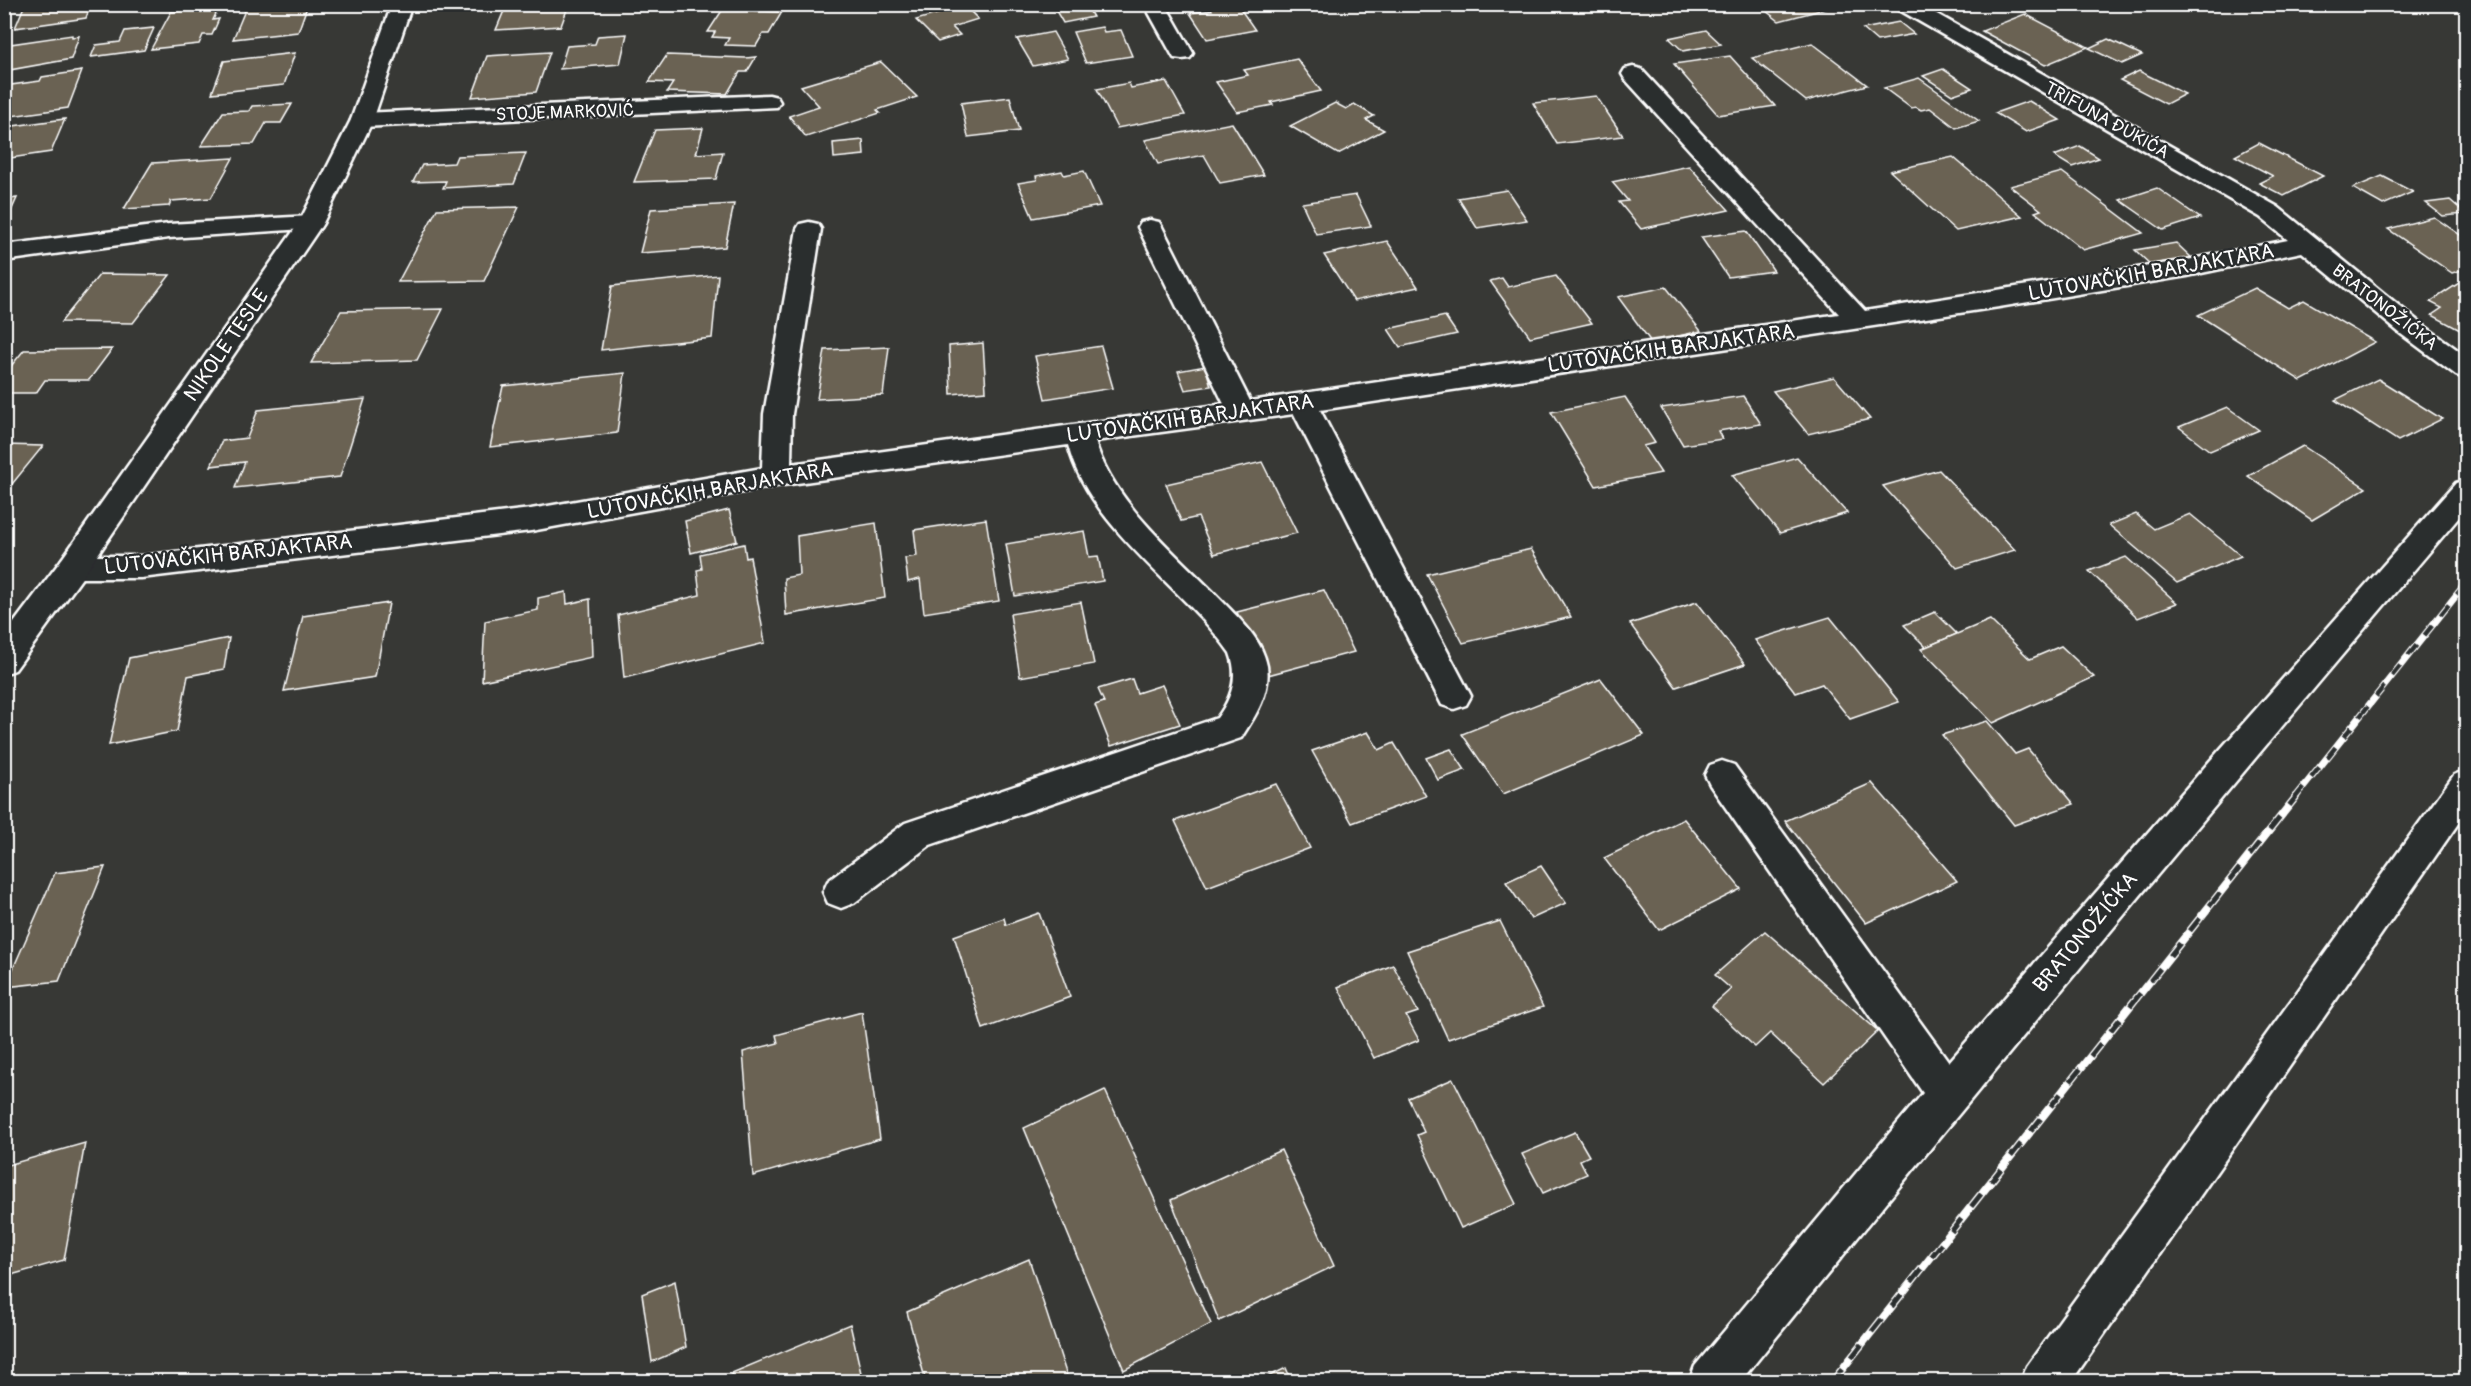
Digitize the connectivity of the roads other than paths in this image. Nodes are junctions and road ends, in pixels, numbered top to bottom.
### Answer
1 (402, 4) edge
2 (1154, 4) edge
3 (1903, 4) edge
4 (1182, 53) dead end
5 (1633, 75) dead end
6 (769, 102) dead end
7 (362, 120) junction
8 (311, 223) junction
9 (1150, 226) dead end
10 (809, 229) dead end
11 (2305, 244) junction
12 (4, 253) edge
13 (1859, 320) junction
14 (2466, 369) edge
15 (1303, 403) junction
16 (1241, 411) junction
17 (1079, 432) junction
18 (776, 476) junction
19 (2466, 490) edge
20 (73, 567) junction
21 (4, 661) edge
22 (1454, 696) dead end
23 (1722, 776) dead end
24 (2466, 785) edge
25 (841, 892) dead end
26 (1948, 1094) junction
27 (1711, 1382) edge
28 (2043, 1382) edge

1 - 7 street, NIKOLE TESLE
2 - 4 street
3 - 11 street, TRIFUNA ĐUKIĆA
5 - 13 street
6 - 7 street, STOJE MARKOVIĆ
7 - 8 street, NIKOLE TESLE
8 - 12 street
8 - 20 street, NIKOLE TESLE
9 - 16 street
10 - 18 street
11 - 13 street, LUTOVAČKIH BARJAKTARA
11 - 14 street, BRATONOŽIĆKA
13 - 15 street, LUTOVAČKIH BARJAKTARA
15 - 16 street, LUTOVAČKIH BARJAKTARA
15 - 22 street
16 - 17 street, LUTOVAČKIH BARJAKTARA
17 - 18 street, LUTOVAČKIH BARJAKTARA
17 - 25 street
18 - 20 street, LUTOVAČKIH BARJAKTARA
19 - 26 street, BRATONOŽIĆKA
20 - 21 street, NIKOLE TESLE
23 - 26 street
24 - 28 street
26 - 27 street, BRATONOŽIĆKA

